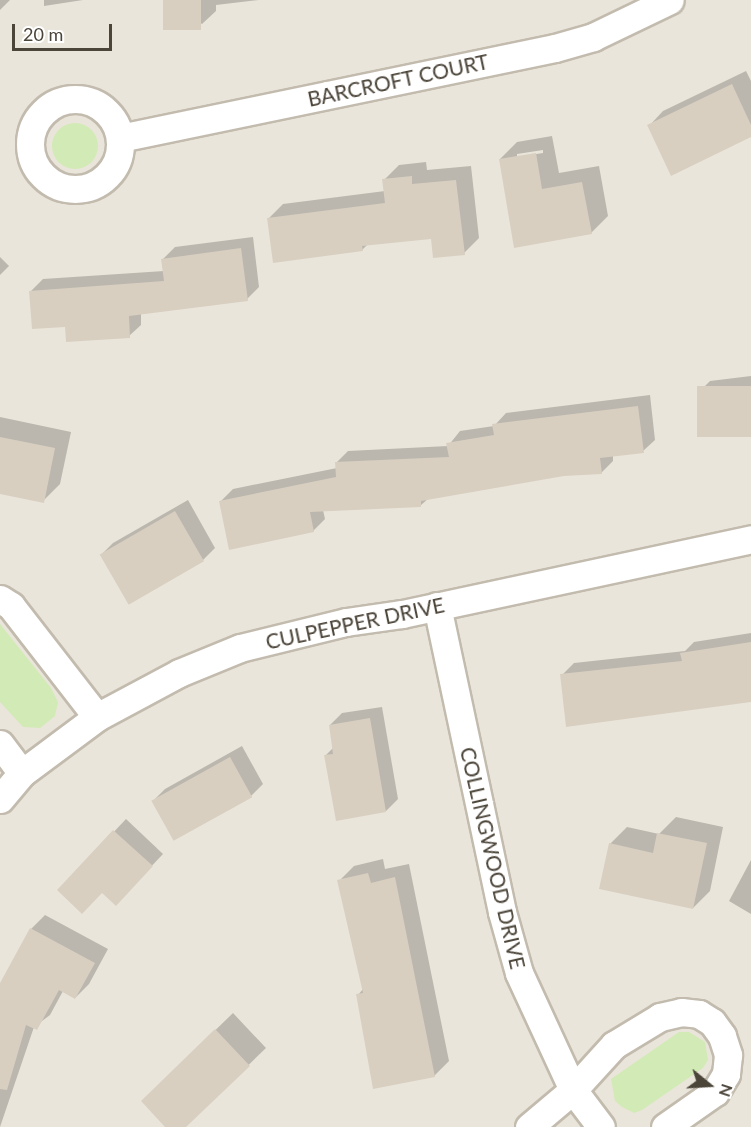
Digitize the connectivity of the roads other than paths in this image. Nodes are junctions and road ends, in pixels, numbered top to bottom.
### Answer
1 (670, 0) edge
2 (120, 138) dead end
3 (751, 538) edge
4 (0, 598) edge
5 (437, 606) junction
6 (97, 717) junction
7 (0, 744) edge
8 (22, 773) junction
9 (0, 799) edge
10 (573, 1090) junction
11 (529, 1127) edge
12 (601, 1127) edge
13 (665, 1127) edge

1 - 2 street, BARCROFT COURT
3 - 5 street, CULPEPPER DRIVE
4 - 6 street
5 - 6 street, CULPEPPER DRIVE
5 - 10 street, COLLINGWOOD DRIVE
6 - 8 street, CULPEPPER DRIVE
7 - 8 street
8 - 9 street, CULPEPPER DRIVE
10 - 11 street
10 - 12 street, COLLINGWOOD DRIVE
10 - 13 street

